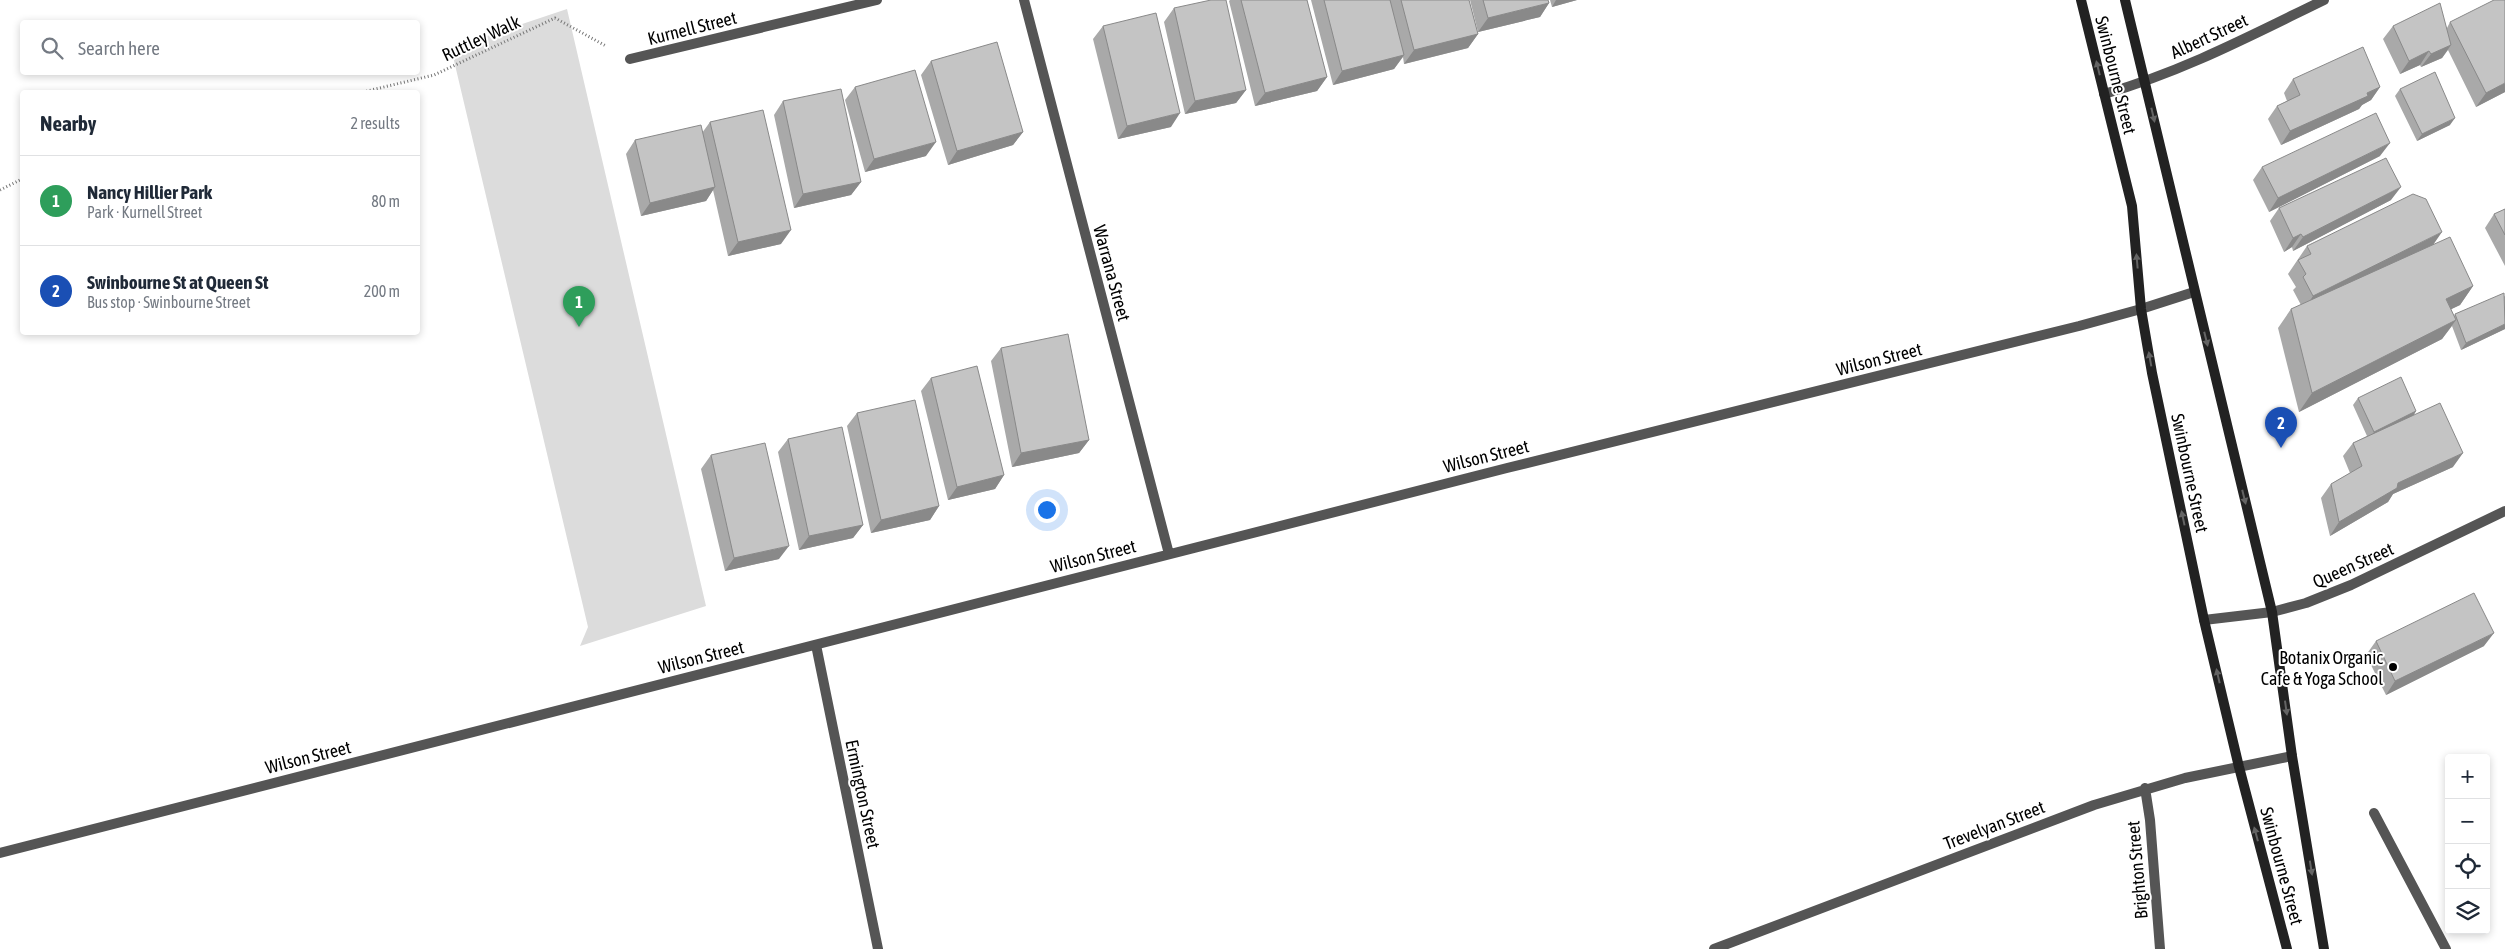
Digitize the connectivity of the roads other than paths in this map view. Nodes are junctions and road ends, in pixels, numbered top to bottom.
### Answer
1 (877, 0) edge
2 (1024, 0) edge
3 (2081, 0) edge
4 (2125, 0) edge
5 (2324, 0) edge
6 (630, 60) road end
7 (2145, 82) junction
8 (2104, 94) junction
9 (2194, 292) junction
10 (2141, 310) junction
11 (2505, 511) edge
12 (1169, 554) junction
13 (2272, 612) junction
14 (2204, 620) junction
15 (816, 644) junction
16 (2292, 756) junction
17 (2239, 767) junction
18 (2145, 788) junction
19 (2374, 813) dead end
20 (0, 853) edge
21 (878, 949) edge
22 (1714, 949) edge
23 (2160, 949) edge
24 (2287, 949) edge
25 (2324, 949) edge
26 (2446, 949) edge

1 - 6 street, Kurnell Street
2 - 12 street, Warrana Street
8 -> 3 street, Swinbourne Street
4 - 7 street, Swinbourne Street
5 - 7 street, Albert Street
7 - 8 street, Albert Street
7 -> 9 street, Swinbourne Street
10 -> 8 street, Swinbourne Street
9 - 10 street, Wilson Street
9 -> 13 street, Swinbourne Street
10 - 12 street, Wilson Street
14 -> 10 street, Swinbourne Street
11 - 13 street, Queen Street
12 - 15 street, Wilson Street
13 - 14 street, Queen Street
13 -> 16 street, Swinbourne Street
17 -> 14 street, Swinbourne Street
15 - 20 street, Wilson Street
15 - 21 street, Ermington Street
16 - 17 street, Trevelyan Street
16 -> 25 street, Swinbourne Street
17 - 18 street, Trevelyan Street
24 -> 17 street, Swinbourne Street
18 - 22 street, Trevelyan Street
18 - 23 street, Brighton Street
19 - 26 street

